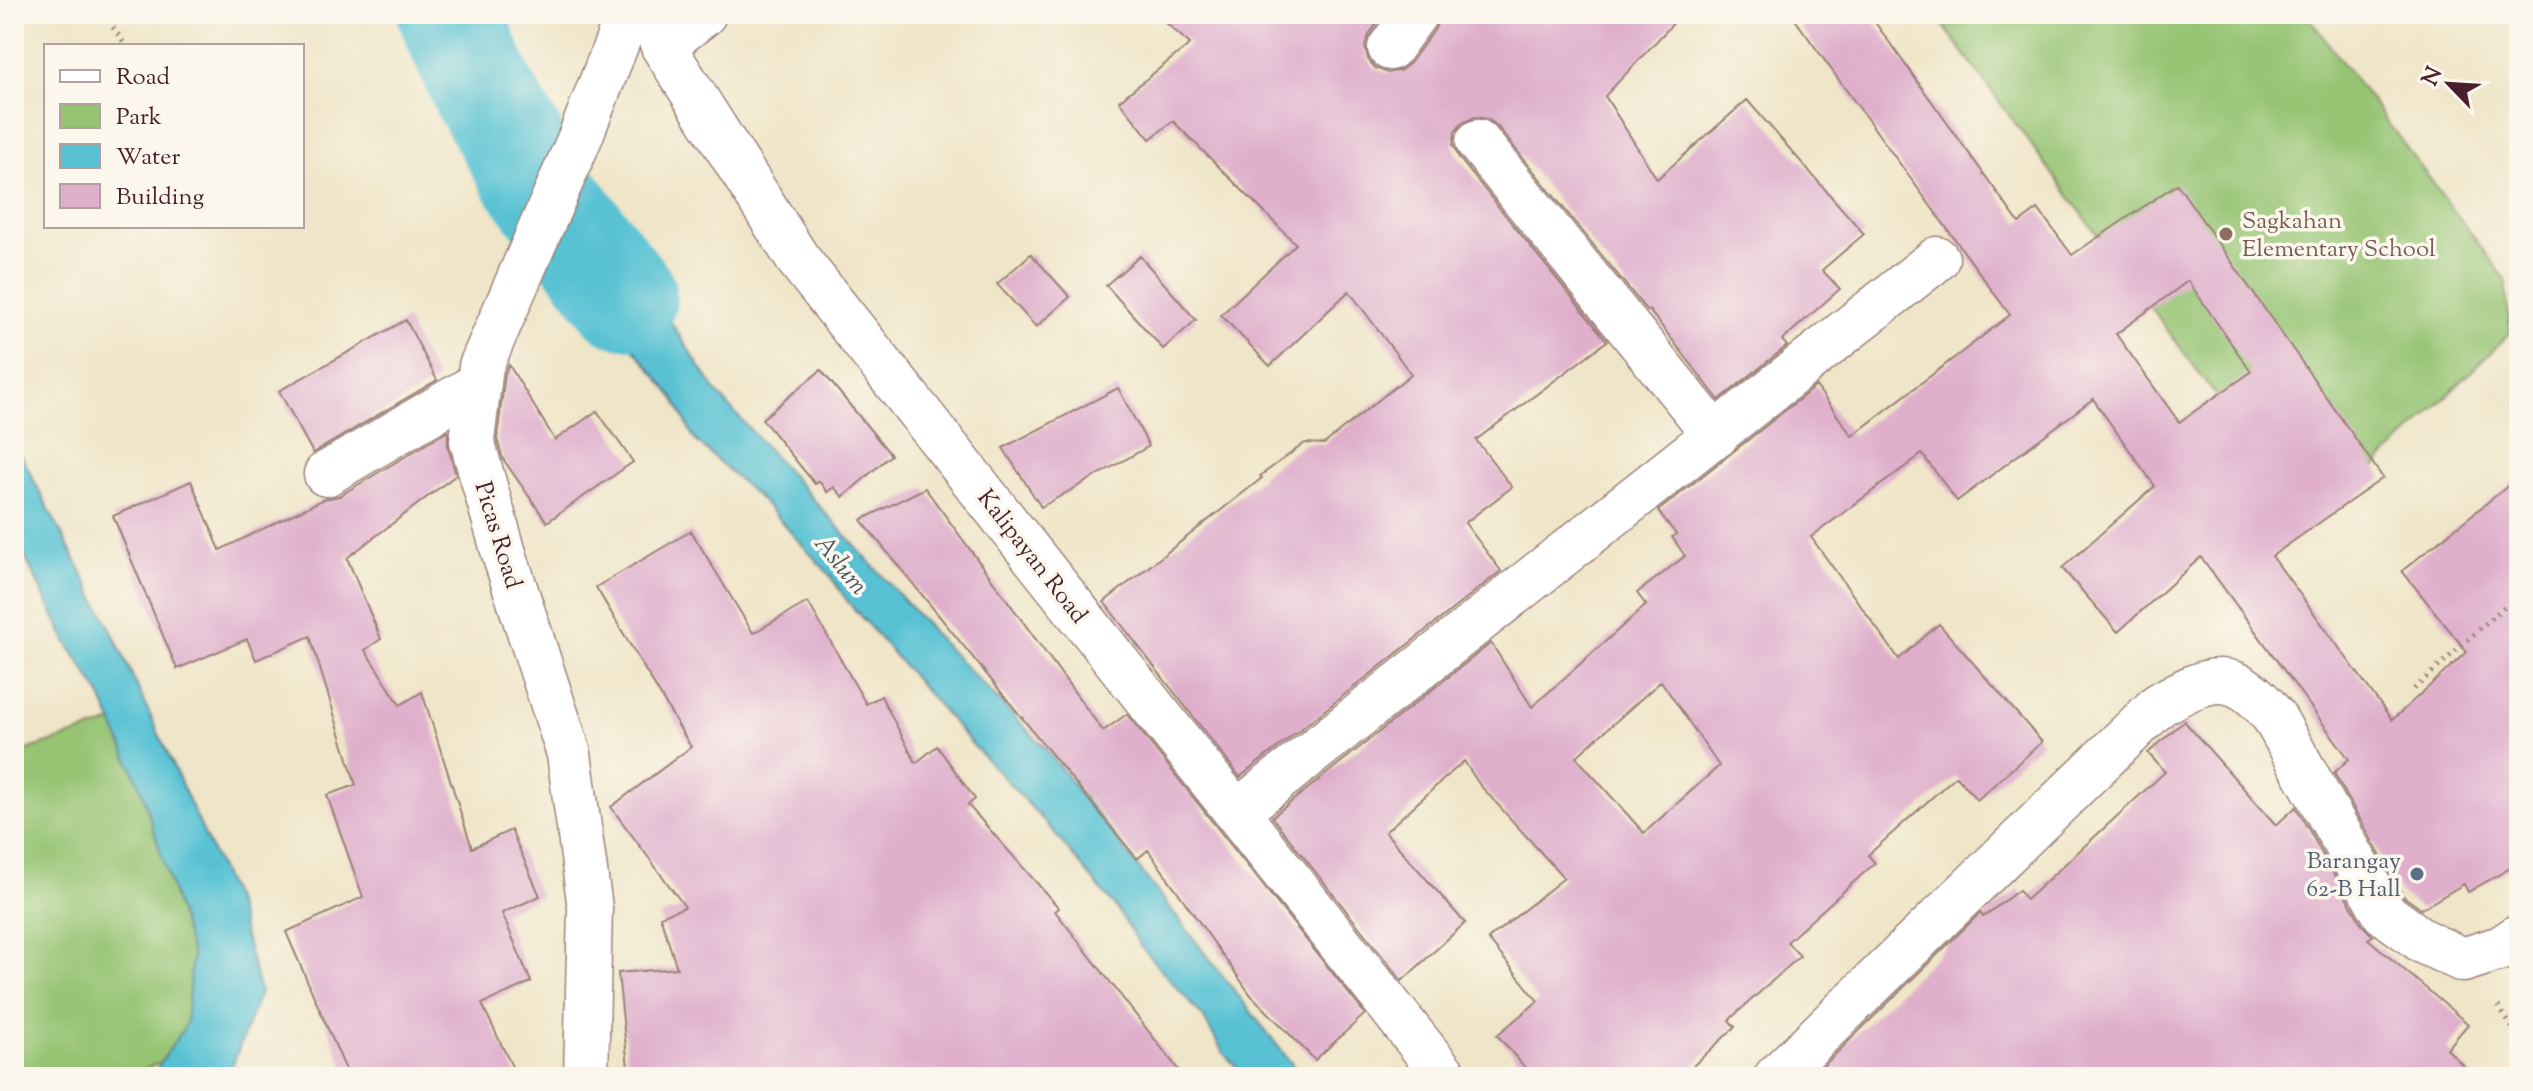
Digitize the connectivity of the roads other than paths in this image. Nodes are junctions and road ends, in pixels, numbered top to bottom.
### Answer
1 (628, 14) edge
2 (704, 14) edge
3 (657, 30) edge
4 (1478, 142) dead end
5 (1937, 259) dead end
6 (479, 384) junction
7 (1716, 436) junction
8 (326, 474) dead end
9 (1237, 812) junction
10 (2519, 936) edge
11 (586, 1077) edge
12 (1446, 1077) edge
13 (1776, 1077) edge

1 - 6 street, Picas Road
2 - 3 street
3 - 9 street, Kalipayan Road
4 - 7 street
5 - 7 street
6 - 8 street
6 - 11 street, Picas Road
7 - 9 street
9 - 12 street, Kalipayan Road
10 - 13 street

